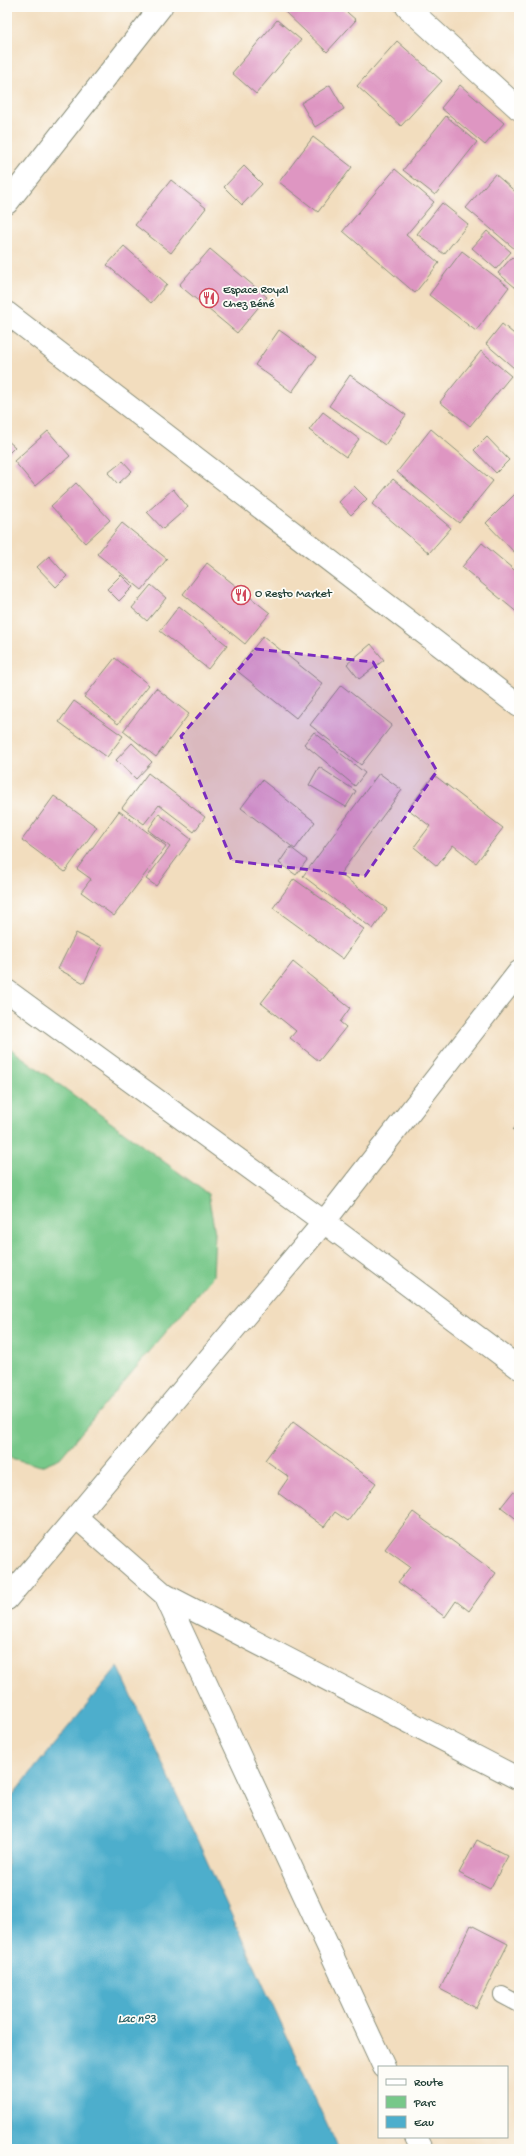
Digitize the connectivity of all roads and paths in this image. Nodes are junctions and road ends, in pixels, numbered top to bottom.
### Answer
1 (161, 7) edge
2 (406, 7) edge
3 (519, 109) edge
4 (7, 204) edge
5 (7, 313) edge
6 (519, 706) edge
7 (519, 972) edge
8 (7, 991) edge
9 (324, 1222) junction
10 (519, 1368) edge
11 (76, 1517) junction
12 (165, 1595) junction
13 (7, 1599) edge
14 (519, 1779) edge
15 (502, 1995) dead end
16 (519, 2004) edge
17 (384, 2066) edge
18 (416, 2138) edge
19 (422, 2149) edge

1 - 4 street
2 - 3 street
5 - 6 street
7 - 9 street
8 - 9 street
9 - 10 street
9 - 11 street
11 - 12 street
11 - 13 street
12 - 14 street
12 - 17 street
15 - 16 lane
18 - 19 street

